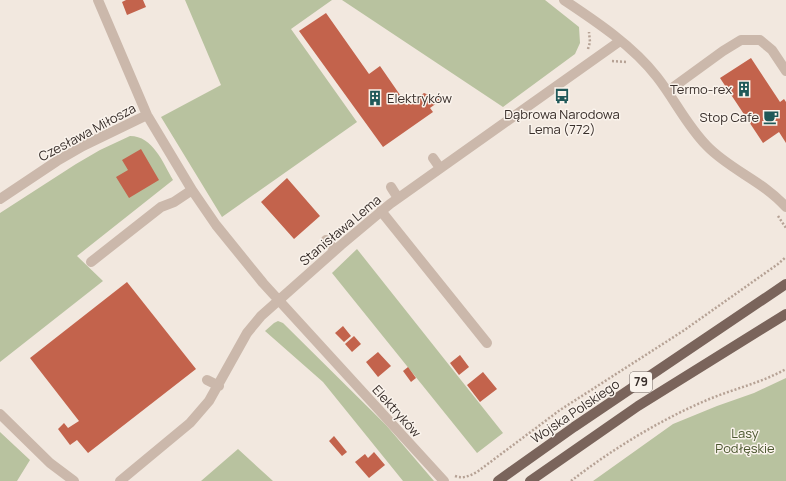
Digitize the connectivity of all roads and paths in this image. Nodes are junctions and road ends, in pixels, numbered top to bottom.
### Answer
1 (98, 0) edge
2 (564, 0) edge
3 (620, 41) junction
4 (606, 63) dead end
5 (631, 64) dead end
6 (786, 71) edge
7 (668, 91) junction
8 (147, 115) junction
9 (433, 158) dead end
10 (440, 168) junction
11 (391, 187) dead end
12 (192, 190) junction
13 (398, 198) junction
14 (0, 199) edge
15 (786, 207) edge
16 (381, 211) junction
17 (326, 240) dead end
18 (335, 250) junction
19 (786, 257) edge
20 (91, 262) dead end
21 (786, 284) edge
22 (278, 300) junction
23 (786, 314) edge
24 (487, 343) dead end
25 (786, 369) edge
26 (207, 380) dead end
27 (219, 386) junction
28 (0, 414) edge
29 (445, 479) edge
30 (74, 481) edge
31 (120, 481) edge
32 (498, 481) edge
33 (530, 481) edge
34 (571, 481) edge

1 - 8 street, Elektryków
2 - 3 street
3 - 7 street
3 - 10 street, Stanisława Lema
4 - 5 path
6 - 7 street
7 - 15 street
8 - 12 street, Elektryków
8 - 14 street, Czesława Miłosza
9 - 10 street
10 - 13 street, Stanisława Lema
11 - 13 street
12 - 20 street
12 - 22 street, Elektryków
13 - 16 street, Stanisława Lema
16 - 18 street, Stanisława Lema
16 - 24 street
17 - 18 street
18 - 22 street, Stanisława Lema
19 - 29 path
21 - 32 main road, Wojska Polskiego / 79
22 - 27 street, Stanisława Lema
22 - 29 street, Elektryków
23 - 33 main road, 79
25 - 34 path
26 - 27 street
27 - 31 street, Stanisława Lema
28 - 30 street

